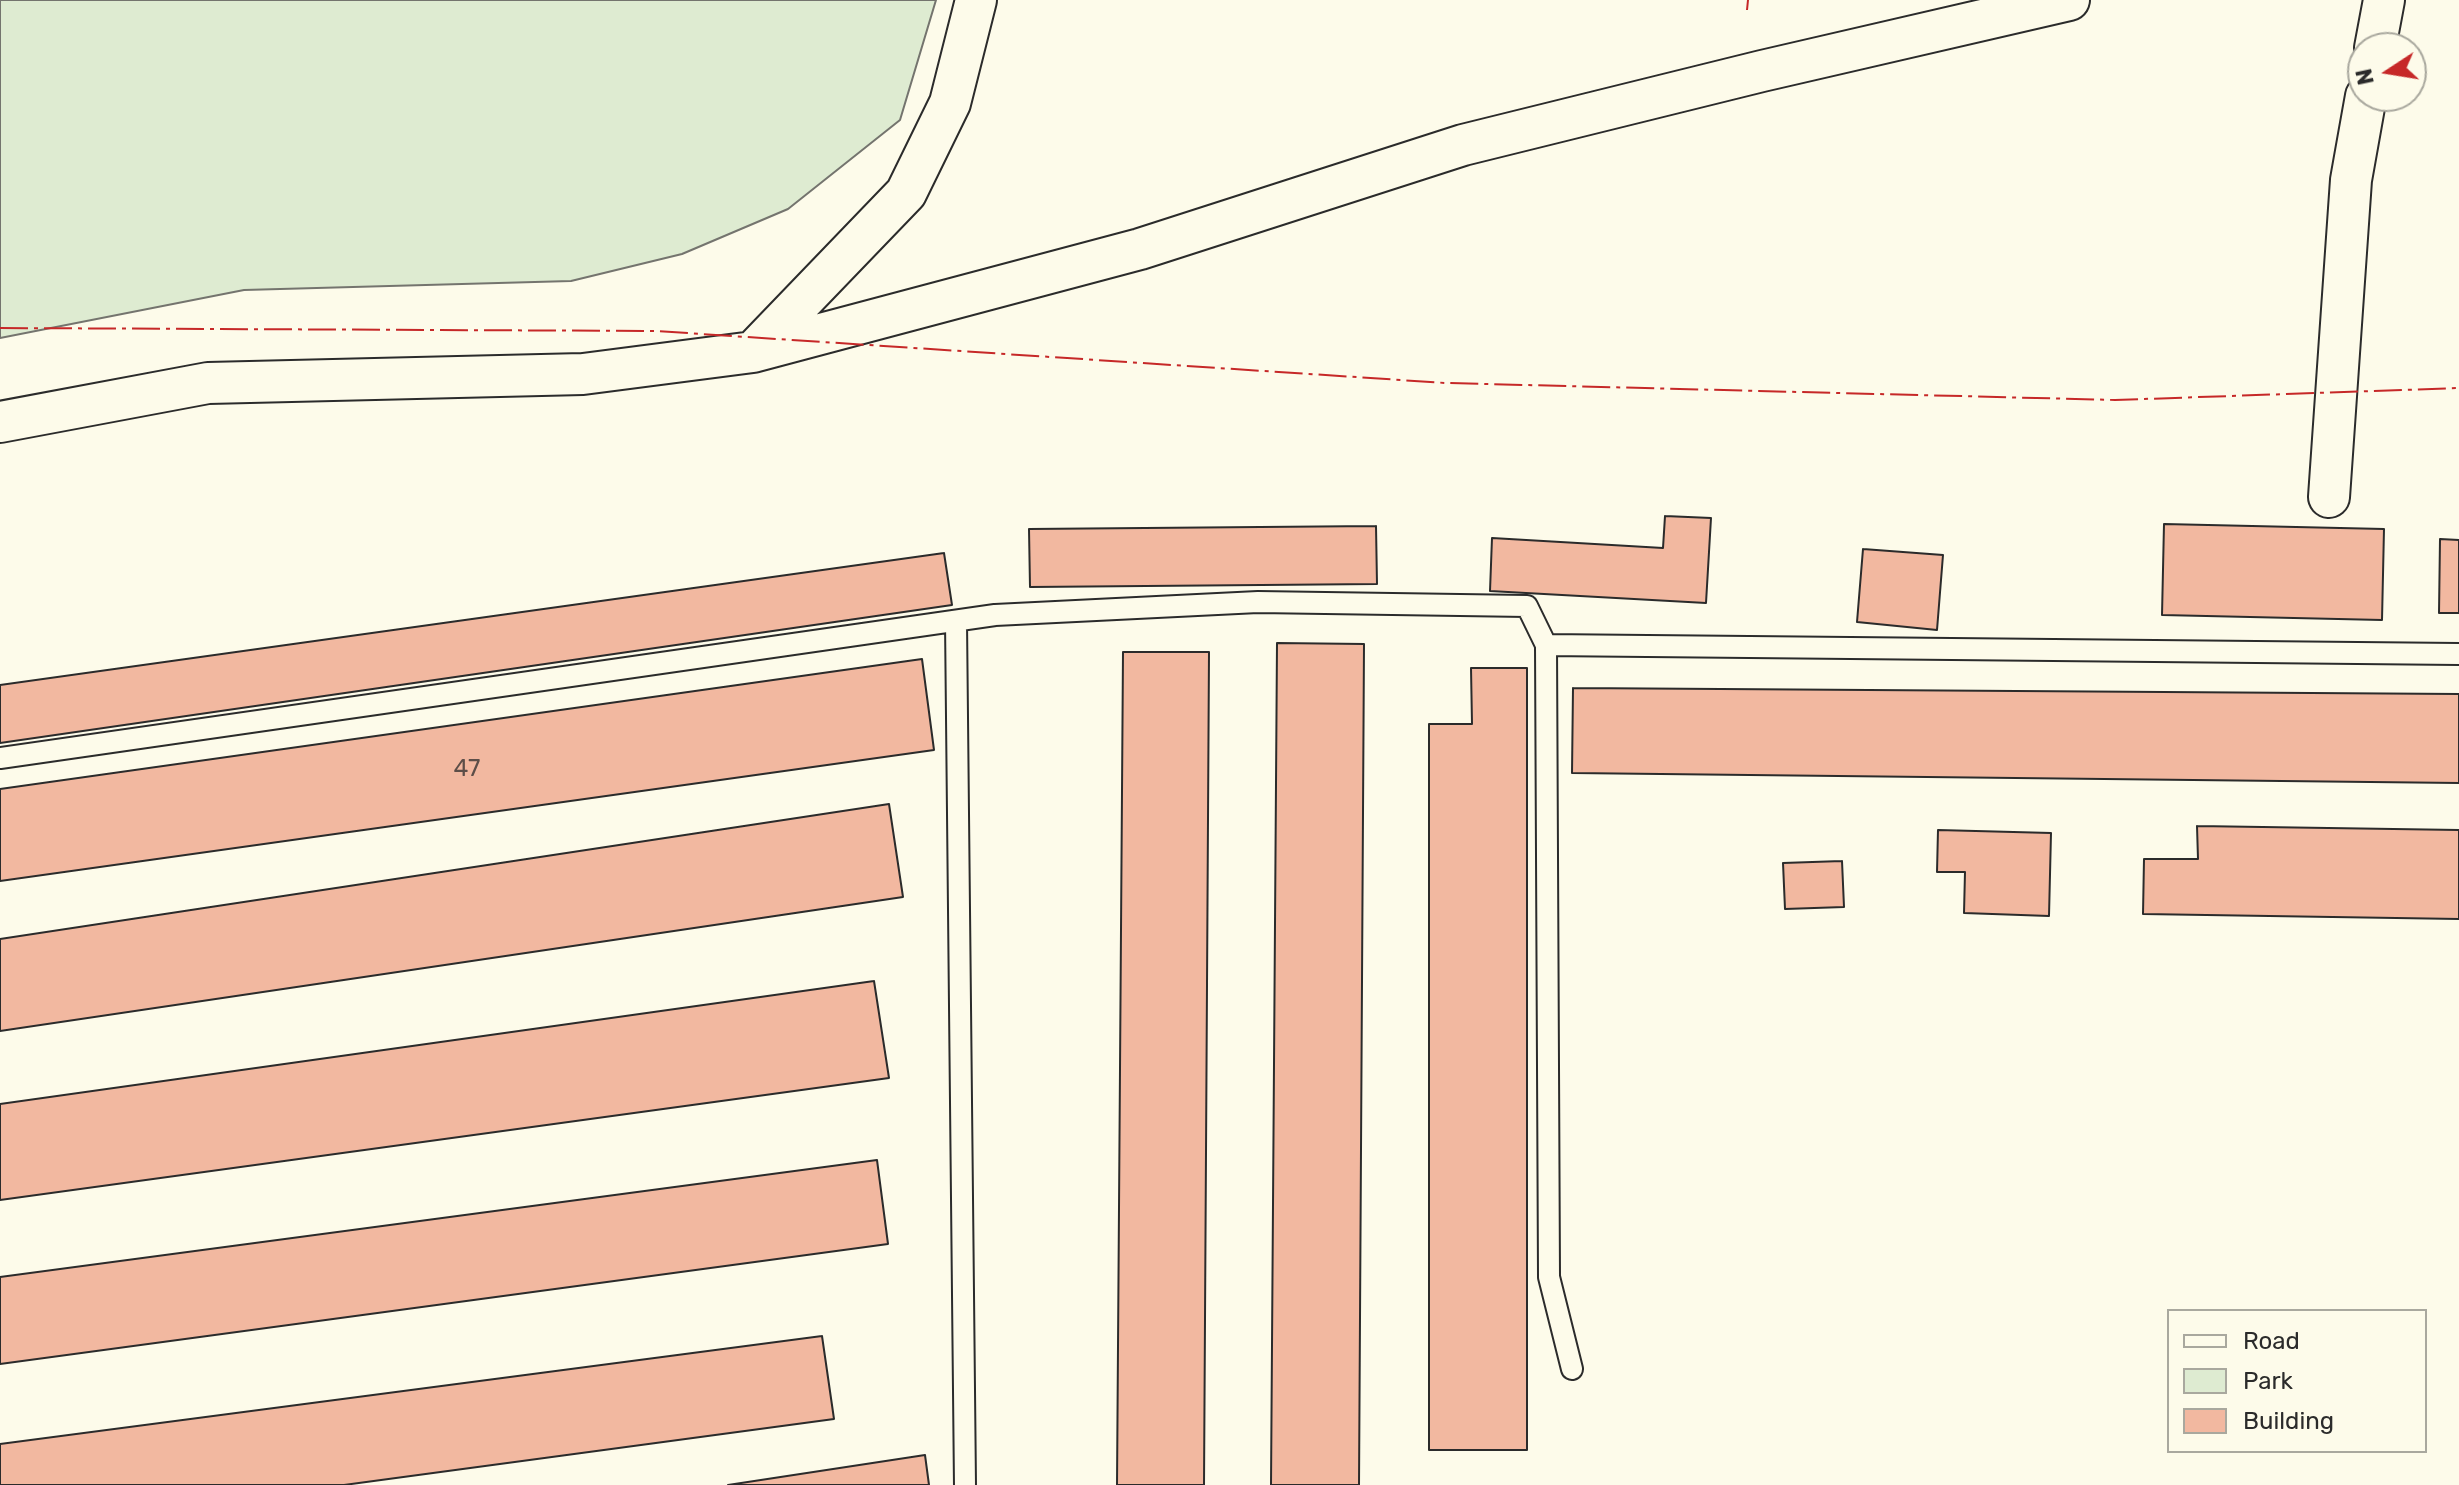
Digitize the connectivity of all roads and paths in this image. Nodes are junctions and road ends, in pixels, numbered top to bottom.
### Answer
1 (976, 0) edge
2 (2069, 0) edge
3 (2384, 0) edge
4 (2378, 32) edge
5 (2363, 112) edge
6 (753, 352) junction
7 (0, 422) edge
8 (2329, 497) dead end
9 (956, 621) junction
10 (1546, 645) junction
11 (2459, 654) edge
12 (0, 758) edge
13 (1572, 1369) dead end
14 (965, 1485) edge

1 - 6 street
2 - 6 street
3 - 4 street
5 - 8 street
6 - 7 street
9 - 10 lane
9 - 12 lane
9 - 14 lane
10 - 11 lane
10 - 13 lane

